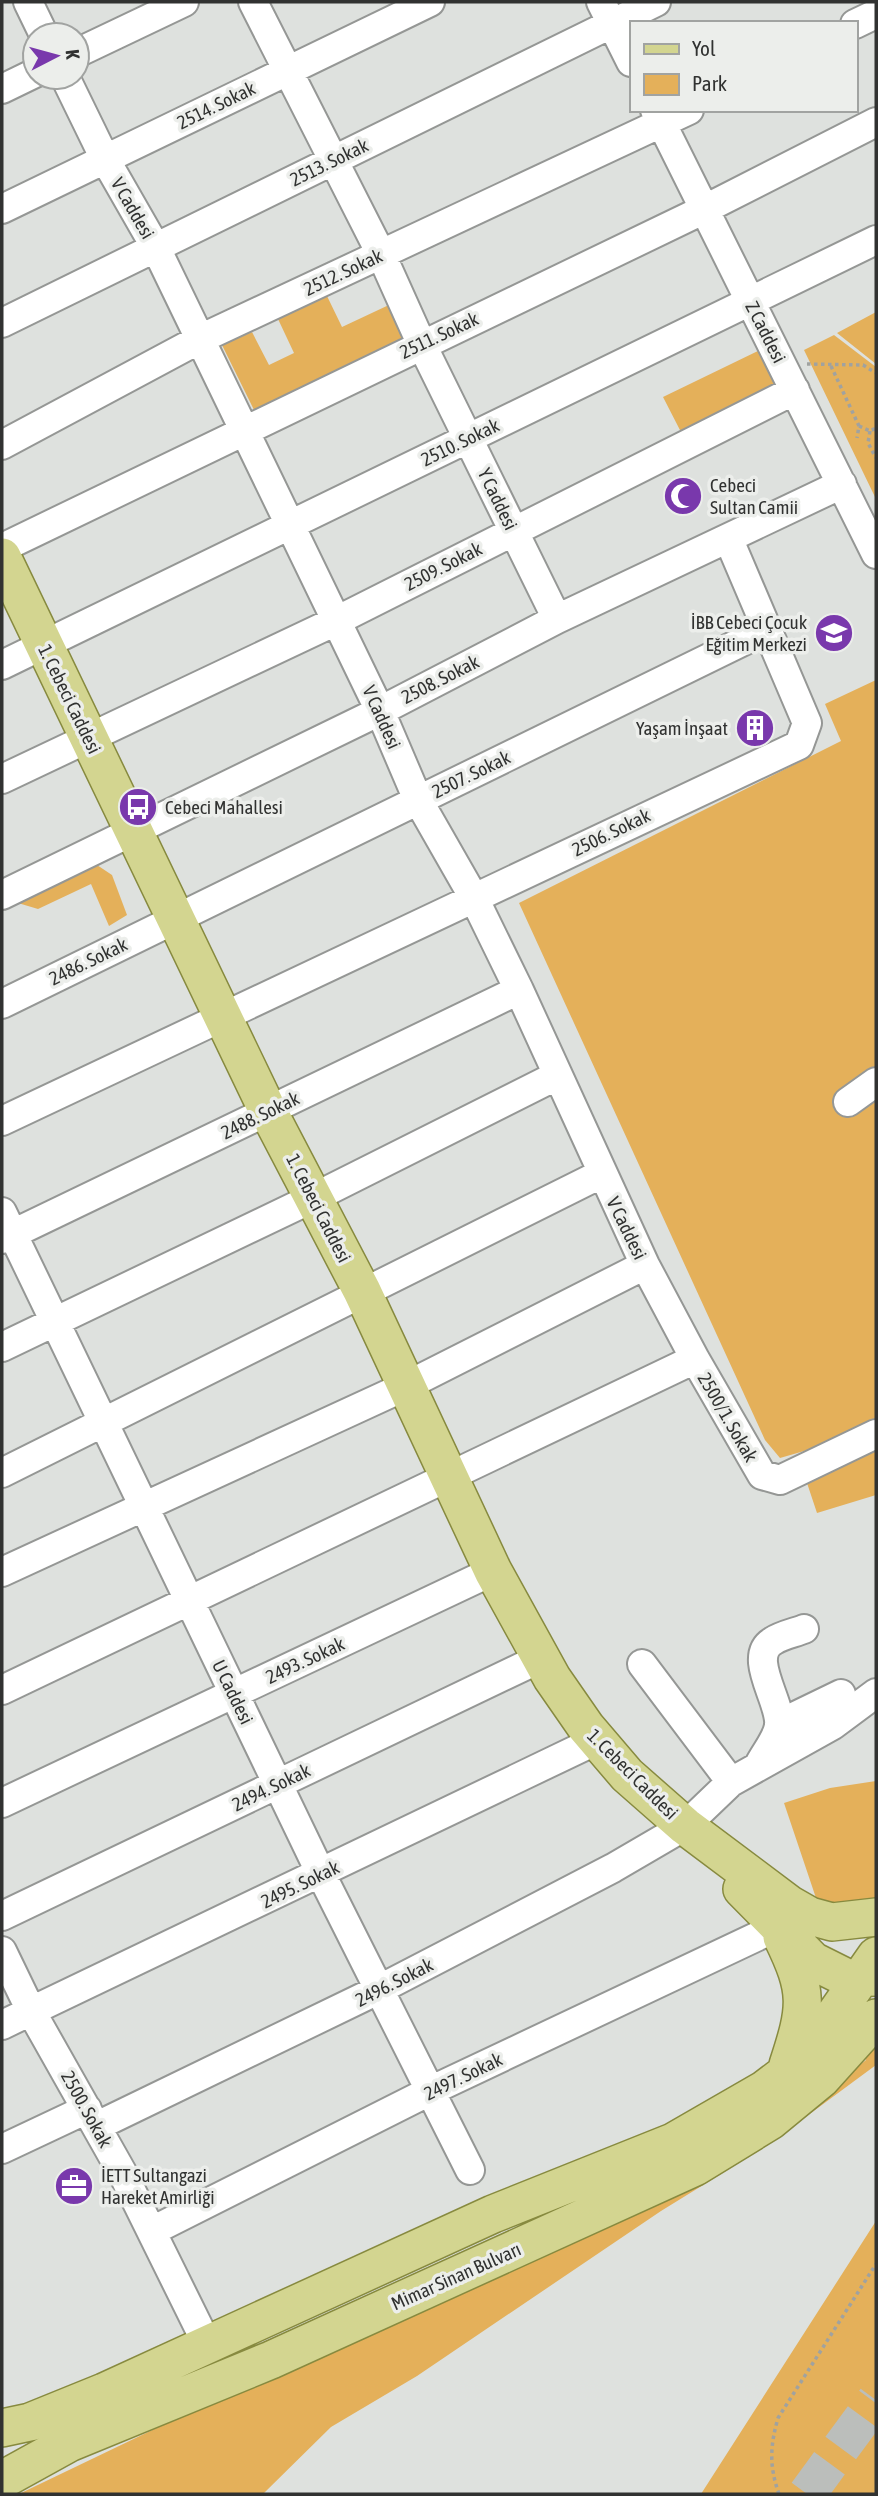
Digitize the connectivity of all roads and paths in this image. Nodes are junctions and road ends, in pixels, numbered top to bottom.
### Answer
1 (28, 2) edge
2 (184, 2) edge
3 (253, 2) edge
4 (430, 2) edge
5 (656, 2) edge
6 (606, 12) edge
7 (876, 14) edge
8 (37, 21) edge
9 (857, 23) edge
10 (91, 46) edge
11 (630, 60) edge
12 (287, 71) junction
13 (21, 80) edge
14 (2, 89) edge
15 (72, 91) edge
16 (681, 112) edge
17 (659, 117) edge
18 (876, 122) edge
19 (105, 159) junction
20 (331, 160) junction
21 (2, 209) edge
22 (705, 209) junction
23 (876, 240) edge
24 (156, 248) junction
25 (381, 254) junction
26 (750, 300) junction
27 (2, 323) edge
28 (200, 339) junction
29 (421, 343) junction
30 (876, 373) edge
31 (795, 390) junction
32 (859, 426) junction
33 (876, 428) edge
34 (870, 431) junction
35 (244, 432) junction
36 (468, 438) junction
37 (868, 443) junction
38 (2, 445) edge
39 (876, 458) edge
40 (842, 484) junction
41 (289, 524) junction
42 (513, 531) junction
43 (729, 540) junction
44 (2, 548) edge
45 (876, 554) edge
46 (2, 557) edge
47 (557, 619) junction
48 (336, 621) junction
49 (766, 630) junction
50 (44, 644) junction
51 (2, 665) edge
52 (380, 710) junction
53 (88, 736) junction
54 (2, 779) edge
55 (418, 800) junction
56 (134, 830) junction
57 (2, 895) edge
58 (474, 898) junction
59 (175, 918) junction
60 (519, 990) junction
61 (2, 1004) edge
62 (222, 1015) junction
63 (558, 1075) junction
64 (876, 1082) edge
65 (848, 1102) dead end
66 (268, 1111) junction
67 (2, 1121) edge
68 (601, 1174) junction
69 (315, 1197) junction
70 (5, 1228) edge
71 (645, 1265) junction
72 (362, 1291) junction
73 (54, 1321) junction
74 (2, 1347) edge
75 (695, 1359) junction
76 (406, 1386) junction
77 (103, 1423) junction
78 (876, 1434) edge
79 (2, 1473) edge
80 (450, 1477) junction
81 (145, 1508) junction
82 (493, 1571) junction
83 (2, 1572) edge
84 (190, 1600) junction
85 (804, 1629) dead end
86 (541, 1658) junction
87 (642, 1664) dead end
88 (2, 1690) edge
89 (234, 1693) junction
90 (876, 1693) edge
91 (841, 1694) dead end
92 (779, 1724) junction
93 (597, 1740) junction
94 (760, 1765) junction
95 (731, 1782) junction
96 (277, 1784) junction
97 (2, 1803) edge
98 (685, 1826) junction
99 (321, 1874) junction
100 (2, 1916) edge
101 (876, 1917) edge
102 (777, 1927) junction
103 (2, 1951) edge
104 (871, 1971) edge
105 (378, 1990) junction
106 (31, 2011) junction
107 (876, 2018) edge
108 (2, 2025) edge
109 (786, 2073) junction
110 (430, 2091) junction
111 (92, 2118) junction
112 (2, 2149) edge
113 (470, 2170) dead end
114 (152, 2231) junction
115 (876, 2264) edge
116 (207, 2344) junction
117 (2, 2428) edge
118 (2, 2480) edge
119 (779, 2494) edge

1 - 8 street
2 - 10 street
3 - 12 street, Y Caddesi
4 - 12 street, 2514. Sokak
5 - 6 street, 2513. Sokak
6 - 11 street
6 - 20 street, 2513. Sokak
7 - 9 street
12 - 19 street, 2514. Sokak
12 - 20 street, Y Caddesi
13 - 14 street
15 - 19 street, V Caddesi
16 - 17 street, 2512. Sokak
17 - 22 street, Z Caddesi
17 - 25 street, 2512. Sokak
18 - 22 street, 2511. Sokak
19 - 21 street, 2514. Sokak
19 - 24 street, V Caddesi
20 - 24 street, 2513. Sokak
20 - 25 street, Y Caddesi
22 - 26 street, Z Caddesi
22 - 29 street, 2511. Sokak
23 - 26 street, 2510. Sokak
24 - 27 street, 2513. Sokak
24 - 28 street, V Caddesi
25 - 28 street, 2512. Sokak
25 - 29 street, Y Caddesi
26 - 31 street, Z Caddesi
26 - 36 street, 2510. Sokak
28 - 35 street, V Caddesi
28 - 38 street, 2512. Sokak
29 - 35 street, 2511. Sokak
29 - 36 street, Y Caddesi
30 - 32 path
31 - 40 street, Z Caddesi
31 - 42 street, 2509. Sokak
32 - 34 path
32 - 37 path
33 - 34 path
34 - 37 path
35 - 41 street, V Caddesi
35 - 44 street, 2511. Sokak
36 - 41 street, 2510. Sokak
36 - 42 street, Y Caddesi
37 - 39 path
40 - 43 street, 2508. Sokak
40 - 45 street, Z Caddesi
41 - 48 street, V Caddesi
41 - 50 street, 2510. Sokak
42 - 47 street, Y Caddesi
42 - 48 street, 2509. Sokak
43 - 47 street, 2508. Sokak
43 - 49 street, 2506. Sokak
46 - 50 main road, 1. Cebeci Caddesi
47 - 52 street, 2508. Sokak
48 - 52 street, V Caddesi
48 - 53 street, 2509. Sokak
49 - 55 street, 2507. Sokak
49 - 58 street, 2506. Sokak
50 - 51 street, 2510. Sokak
50 - 53 main road, 1. Cebeci Caddesi
52 - 55 street, V Caddesi
52 - 56 street, 2508. Sokak
53 - 54 street, 2509. Sokak
53 - 56 main road, 1. Cebeci Caddesi
55 - 58 street, V Caddesi
55 - 59 street, 2507. Sokak
56 - 57 street, 2508. Sokak
56 - 59 main road, 1. Cebeci Caddesi
58 - 60 street, V Caddesi
58 - 62 street, 2506. Sokak
59 - 61 street, 2486. Sokak
59 - 62 main road, 1. Cebeci Caddesi
60 - 63 street, V Caddesi
60 - 66 street, 2488. Sokak
62 - 66 main road, 1. Cebeci Caddesi
62 - 67 street, 2506. Sokak
63 - 68 street, V Caddesi
63 - 69 street
64 - 65 street
66 - 69 main road, 1. Cebeci Caddesi
66 - 70 street, 2488. Sokak
68 - 71 street, V Caddesi
68 - 72 street
69 - 72 main road, 1. Cebeci Caddesi
69 - 73 street
70 - 73 street, U Caddesi
71 - 75 street, V Caddesi
71 - 76 street
72 - 76 main road, 1. Cebeci Caddesi
72 - 77 street
73 - 74 street
73 - 77 street, U Caddesi
75 - 78 street, 2500/1. Sokak
75 - 80 street
76 - 80 main road, 1. Cebeci Caddesi
76 - 81 street
77 - 79 street
77 - 81 street, U Caddesi
80 - 82 main road, 1. Cebeci Caddesi
80 - 84 street
81 - 83 street
81 - 84 street, U Caddesi
82 - 86 main road, 1. Cebeci Caddesi
82 - 89 street, 2493. Sokak
84 - 88 street
84 - 89 street, U Caddesi
85 - 92 street
86 - 93 main road, 1. Cebeci Caddesi
86 - 96 street, 2494. Sokak
87 - 95 street
89 - 96 street, U Caddesi
89 - 97 street, 2493. Sokak
90 - 94 street, 2496. Sokak
91 - 92 street
92 - 94 street
93 - 98 main road, 1. Cebeci Caddesi
93 - 99 street, 2495. Sokak
94 - 95 street, 2496. Sokak
95 - 98 street, 2496. Sokak
96 - 99 street, U Caddesi
96 - 100 street, 2494. Sokak
98 - 101 main road
98 - 102 main road
98 - 105 street, 2496. Sokak
99 - 105 street, U Caddesi
99 - 106 street, 2495. Sokak
102 - 104 main road
102 - 109 main road
102 - 110 street, 2497. Sokak
103 - 106 street, 2500. Sokak
104 - 109 main road
105 - 110 street, U Caddesi
105 - 111 street, 2496. Sokak
106 - 108 street, 2495. Sokak
106 - 111 street, 2500. Sokak
107 - 118 main road, Mimar Sinan Bulvarı
109 - 116 main road
110 - 113 street, U Caddesi
110 - 114 street, 2497. Sokak
111 - 112 street, 2496. Sokak
111 - 114 street, 2500. Sokak
114 - 116 street, 2500. Sokak
115 - 119 path
116 - 117 main road

